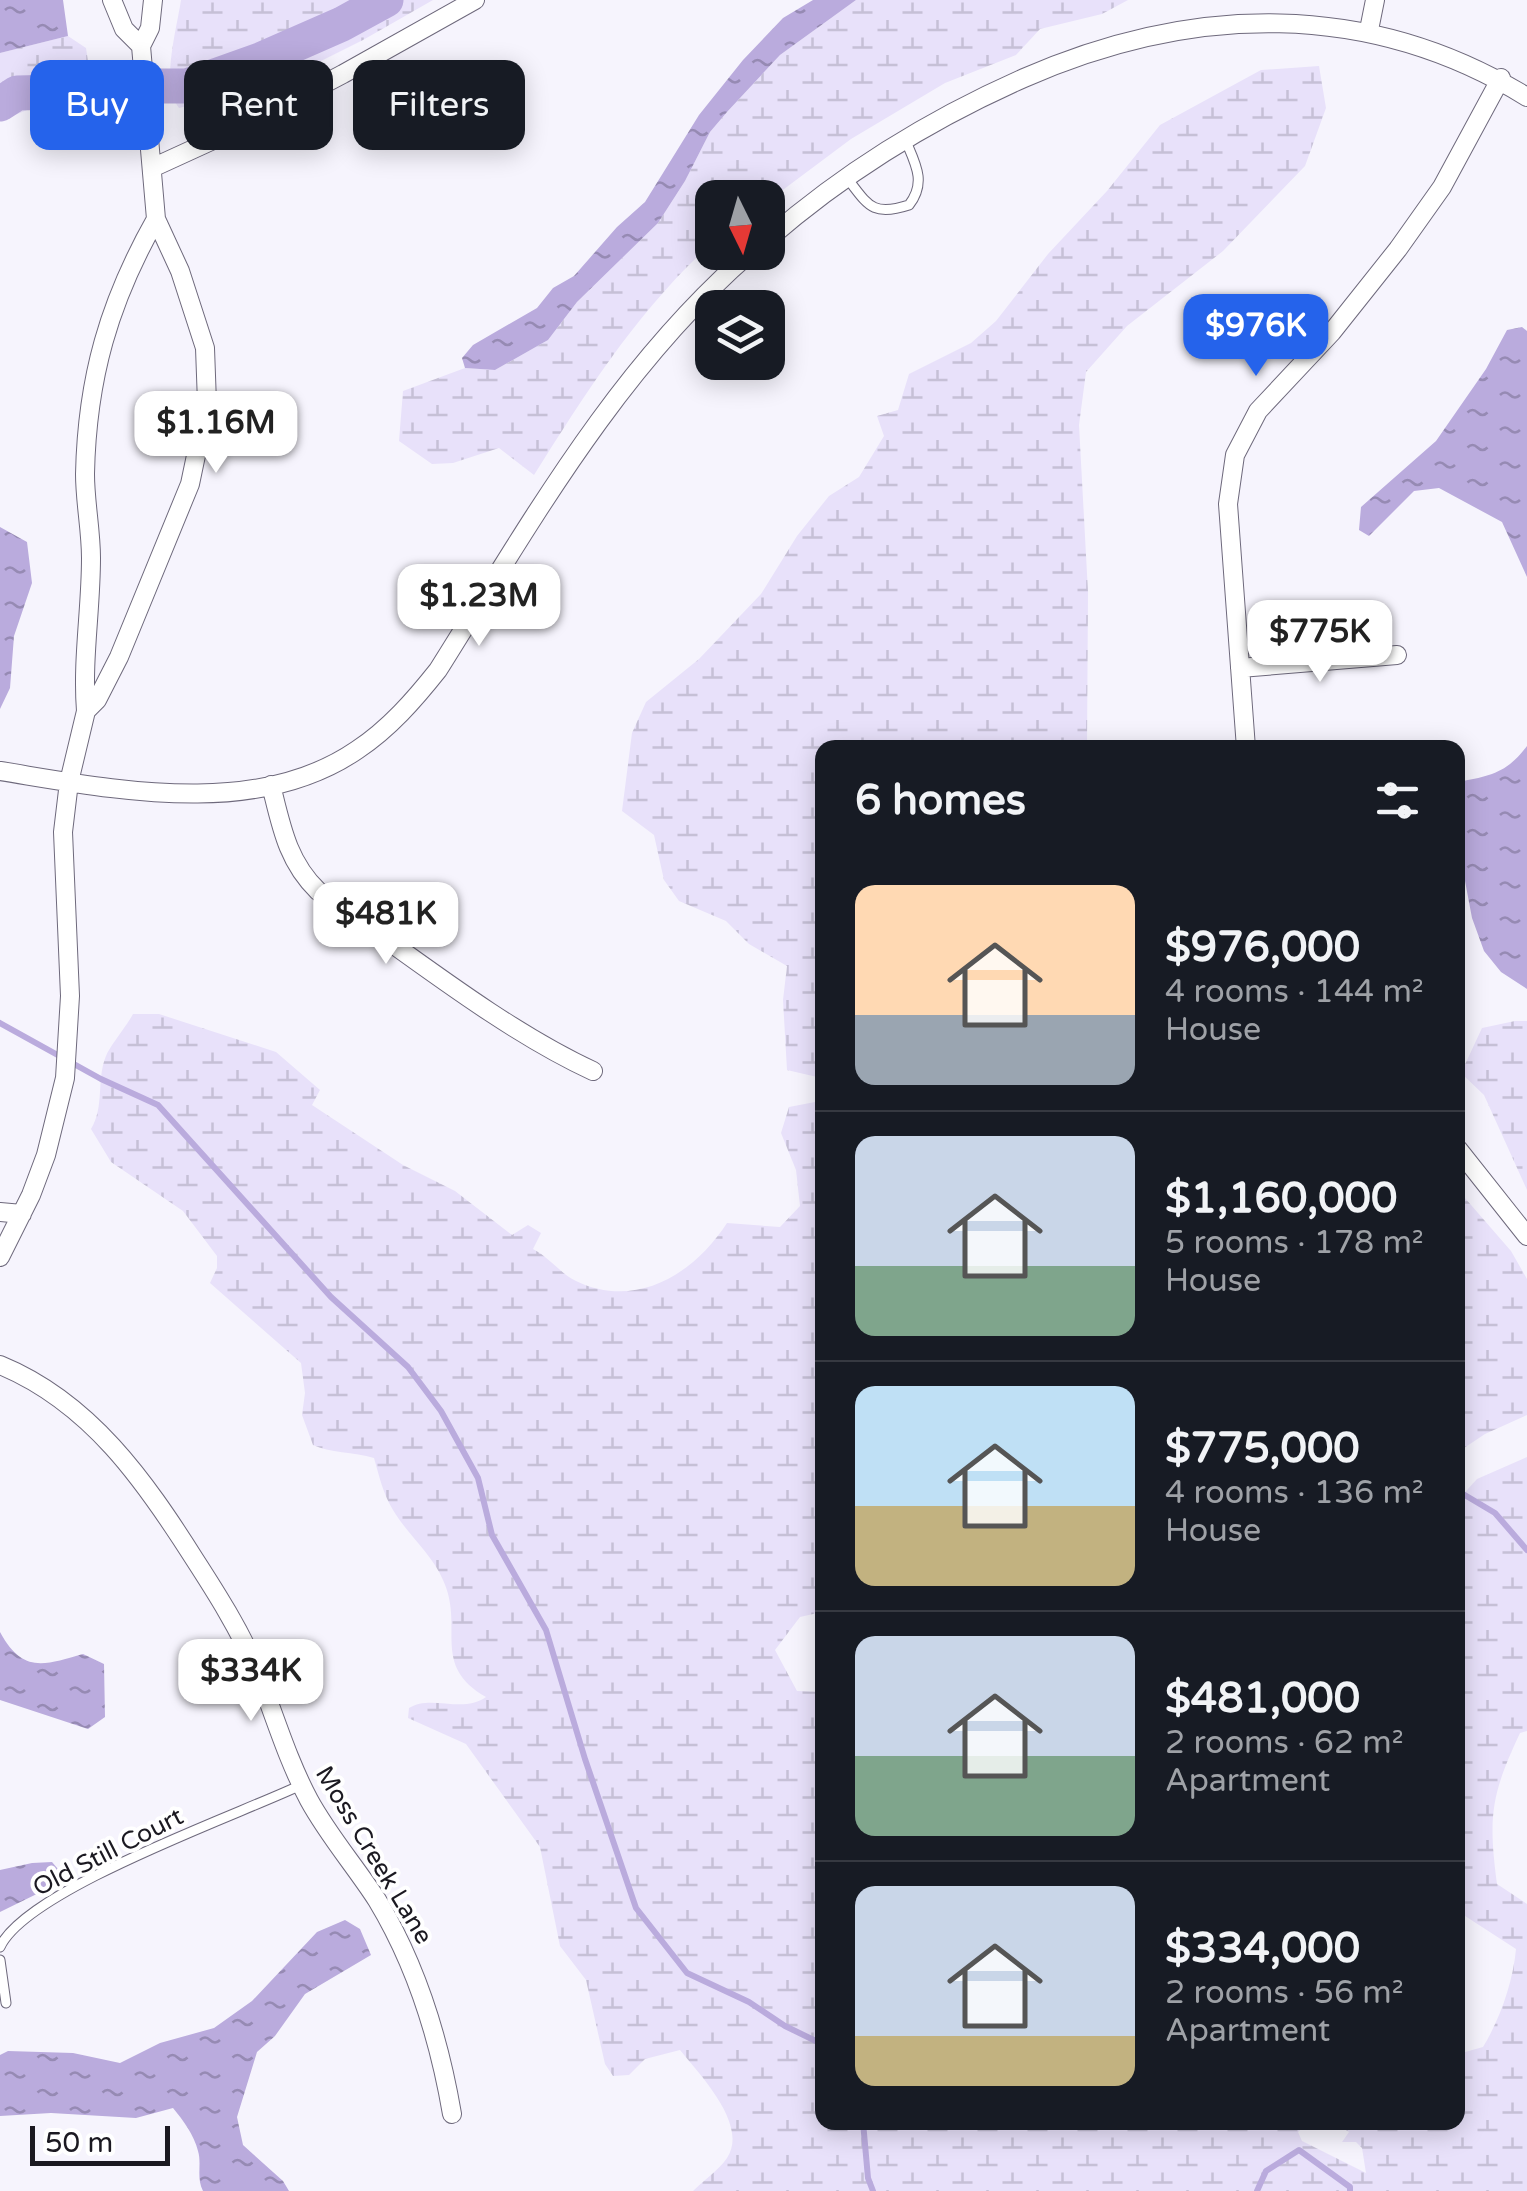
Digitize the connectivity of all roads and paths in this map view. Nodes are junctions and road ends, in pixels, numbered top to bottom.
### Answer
1 (112, 0) edge
2 (153, 0) edge
3 (475, 0) edge
4 (1375, 0) edge
5 (1370, 25) junction
6 (141, 53) junction
7 (1501, 78) junction
8 (1527, 97) edge
9 (904, 139) junction
10 (152, 168) junction
11 (847, 178) junction
12 (156, 219) junction
13 (785, 225) edge
14 (732, 270) edge
15 (1397, 656) dead end
16 (1240, 668) junction
17 (86, 711) junction
18 (1245, 740) edge
19 (0, 771) edge
20 (69, 782) junction
21 (271, 785) junction
22 (594, 1071) dead end
23 (1465, 1159) edge
24 (0, 1212) edge
25 (22, 1214) junction
26 (1527, 1236) edge
27 (0, 1257) edge
28 (0, 1365) edge
29 (301, 1785) junction
30 (0, 1947) edge
31 (0, 1960) edge
32 (6, 2003) dead end
33 (452, 2114) dead end

1 - 6 street
2 - 6 street
3 - 10 street
4 - 5 street
5 - 7 street
5 - 9 street
6 - 10 street
7 - 8 street
7 - 16 street
9 - 11 street
9 - 11 lane
10 - 12 street
11 - 13 street
12 - 17 street
12 - 17 street
14 - 21 street
15 - 16 street
16 - 18 street
17 - 20 street
19 - 20 street
20 - 21 street
20 - 25 street
21 - 22 street
23 - 26 street
24 - 25 street
25 - 27 street
28 - 29 street, Moss Creek Lane
29 - 30 lane, Old Still Court
29 - 33 street, Moss Creek Lane
31 - 32 lane

